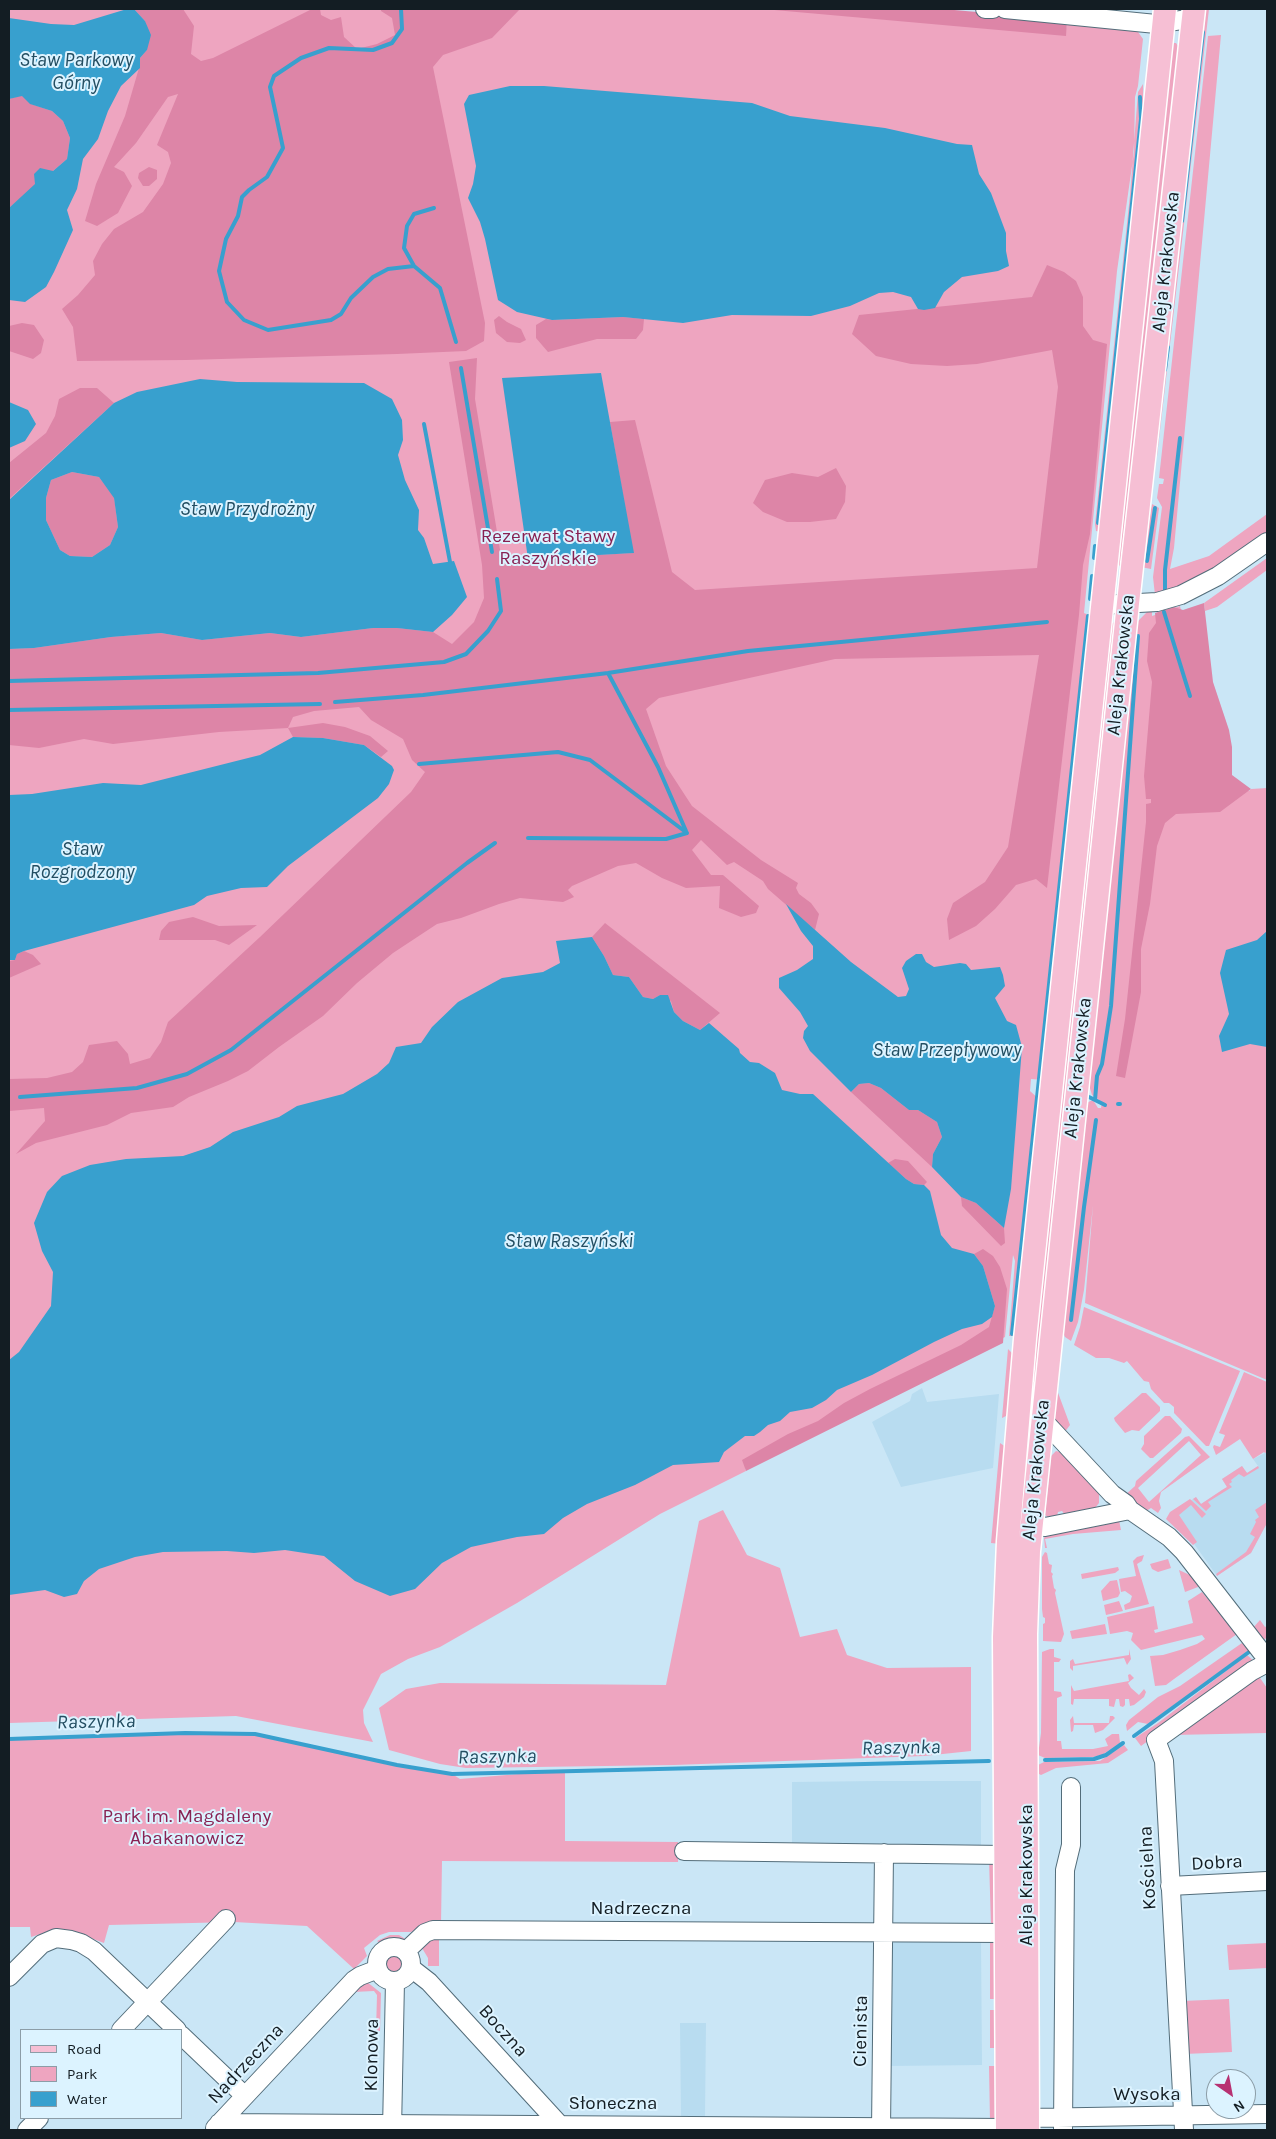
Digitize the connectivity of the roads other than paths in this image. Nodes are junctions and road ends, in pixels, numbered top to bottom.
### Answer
1 (985, 9) edge
2 (992, 9) edge
3 (1005, 9) edge
4 (1167, 14) edge
5 (1194, 14) edge
6 (1267, 542) edge
7 (1128, 603) junction
8 (1102, 605) junction
9 (1041, 1418) junction
10 (1106, 1488) junction
11 (1130, 1510) junction
12 (1010, 1516) junction
13 (1092, 1518) junction
14 (1031, 1524) junction
15 (1267, 1659) edge
16 (1267, 1663) edge
17 (1071, 1788) dead end
18 (684, 1851) dead end
19 (884, 1853) junction
20 (1006, 1855) junction
21 (1267, 1882) edge
22 (1170, 1886) junction
23 (226, 1919) dead end
24 (884, 1932) junction
25 (1006, 1933) junction
26 (409, 1959) junction
27 (378, 1969) junction
28 (9, 1977) edge
29 (395, 1981) junction
30 (147, 2002) junction
31 (122, 2029) edge
32 (176, 2029) edge
33 (182, 2035) edge
34 (245, 2096) junction
35 (1267, 2114) edge
36 (38, 2119) edge
37 (1184, 2123) edge
38 (1063, 2124) edge
39 (560, 2125) junction
40 (216, 2127) edge
41 (392, 2127) edge
42 (1017, 2127) edge
43 (881, 2128) edge
44 (27, 2130) edge

1 - 2 street
3 - 4 street
4 - 5 street
4 - 8 main road, Aleja Krakowska
5 - 7 main road, Aleja Krakowska
6 - 7 street
7 - 8 street
7 - 9 main road, Aleja Krakowska
8 - 12 main road, Aleja Krakowska
9 - 10 street
9 - 14 main road, Aleja Krakowska
10 - 11 street
10 - 13 street
11 - 13 street
11 - 15 street
12 - 14 street
12 - 20 main road, Aleja Krakowska
13 - 14 street
14 - 42 main road, Aleja Krakowska
16 - 22 street, Kościelna
17 - 38 street
18 - 19 street
19 - 20 street
19 - 24 street
20 - 25 main road, Aleja Krakowska
21 - 22 street, Dobra
22 - 37 street, Kościelna
23 - 30 street
24 - 25 street, Nadrzeczna
24 - 26 street, Nadrzeczna
24 - 43 street, Cienista
25 - 42 main road, Aleja Krakowska
26 - 27 street
26 - 29 street
26 - 39 street, Boczna
27 - 29 street
27 - 34 street, Nadrzeczna
28 - 30 street
29 - 41 street, Klonowa
30 - 31 street
30 - 32 street
33 - 34 street
34 - 40 street, Nadrzeczna
35 - 37 street, Wysoka
36 - 44 street
37 - 38 street, Wysoka
38 - 42 street, Wysoka
39 - 41 street, Słoneczna
39 - 43 street, Słoneczna
40 - 41 street, Słoneczna
42 - 43 street, Słoneczna

